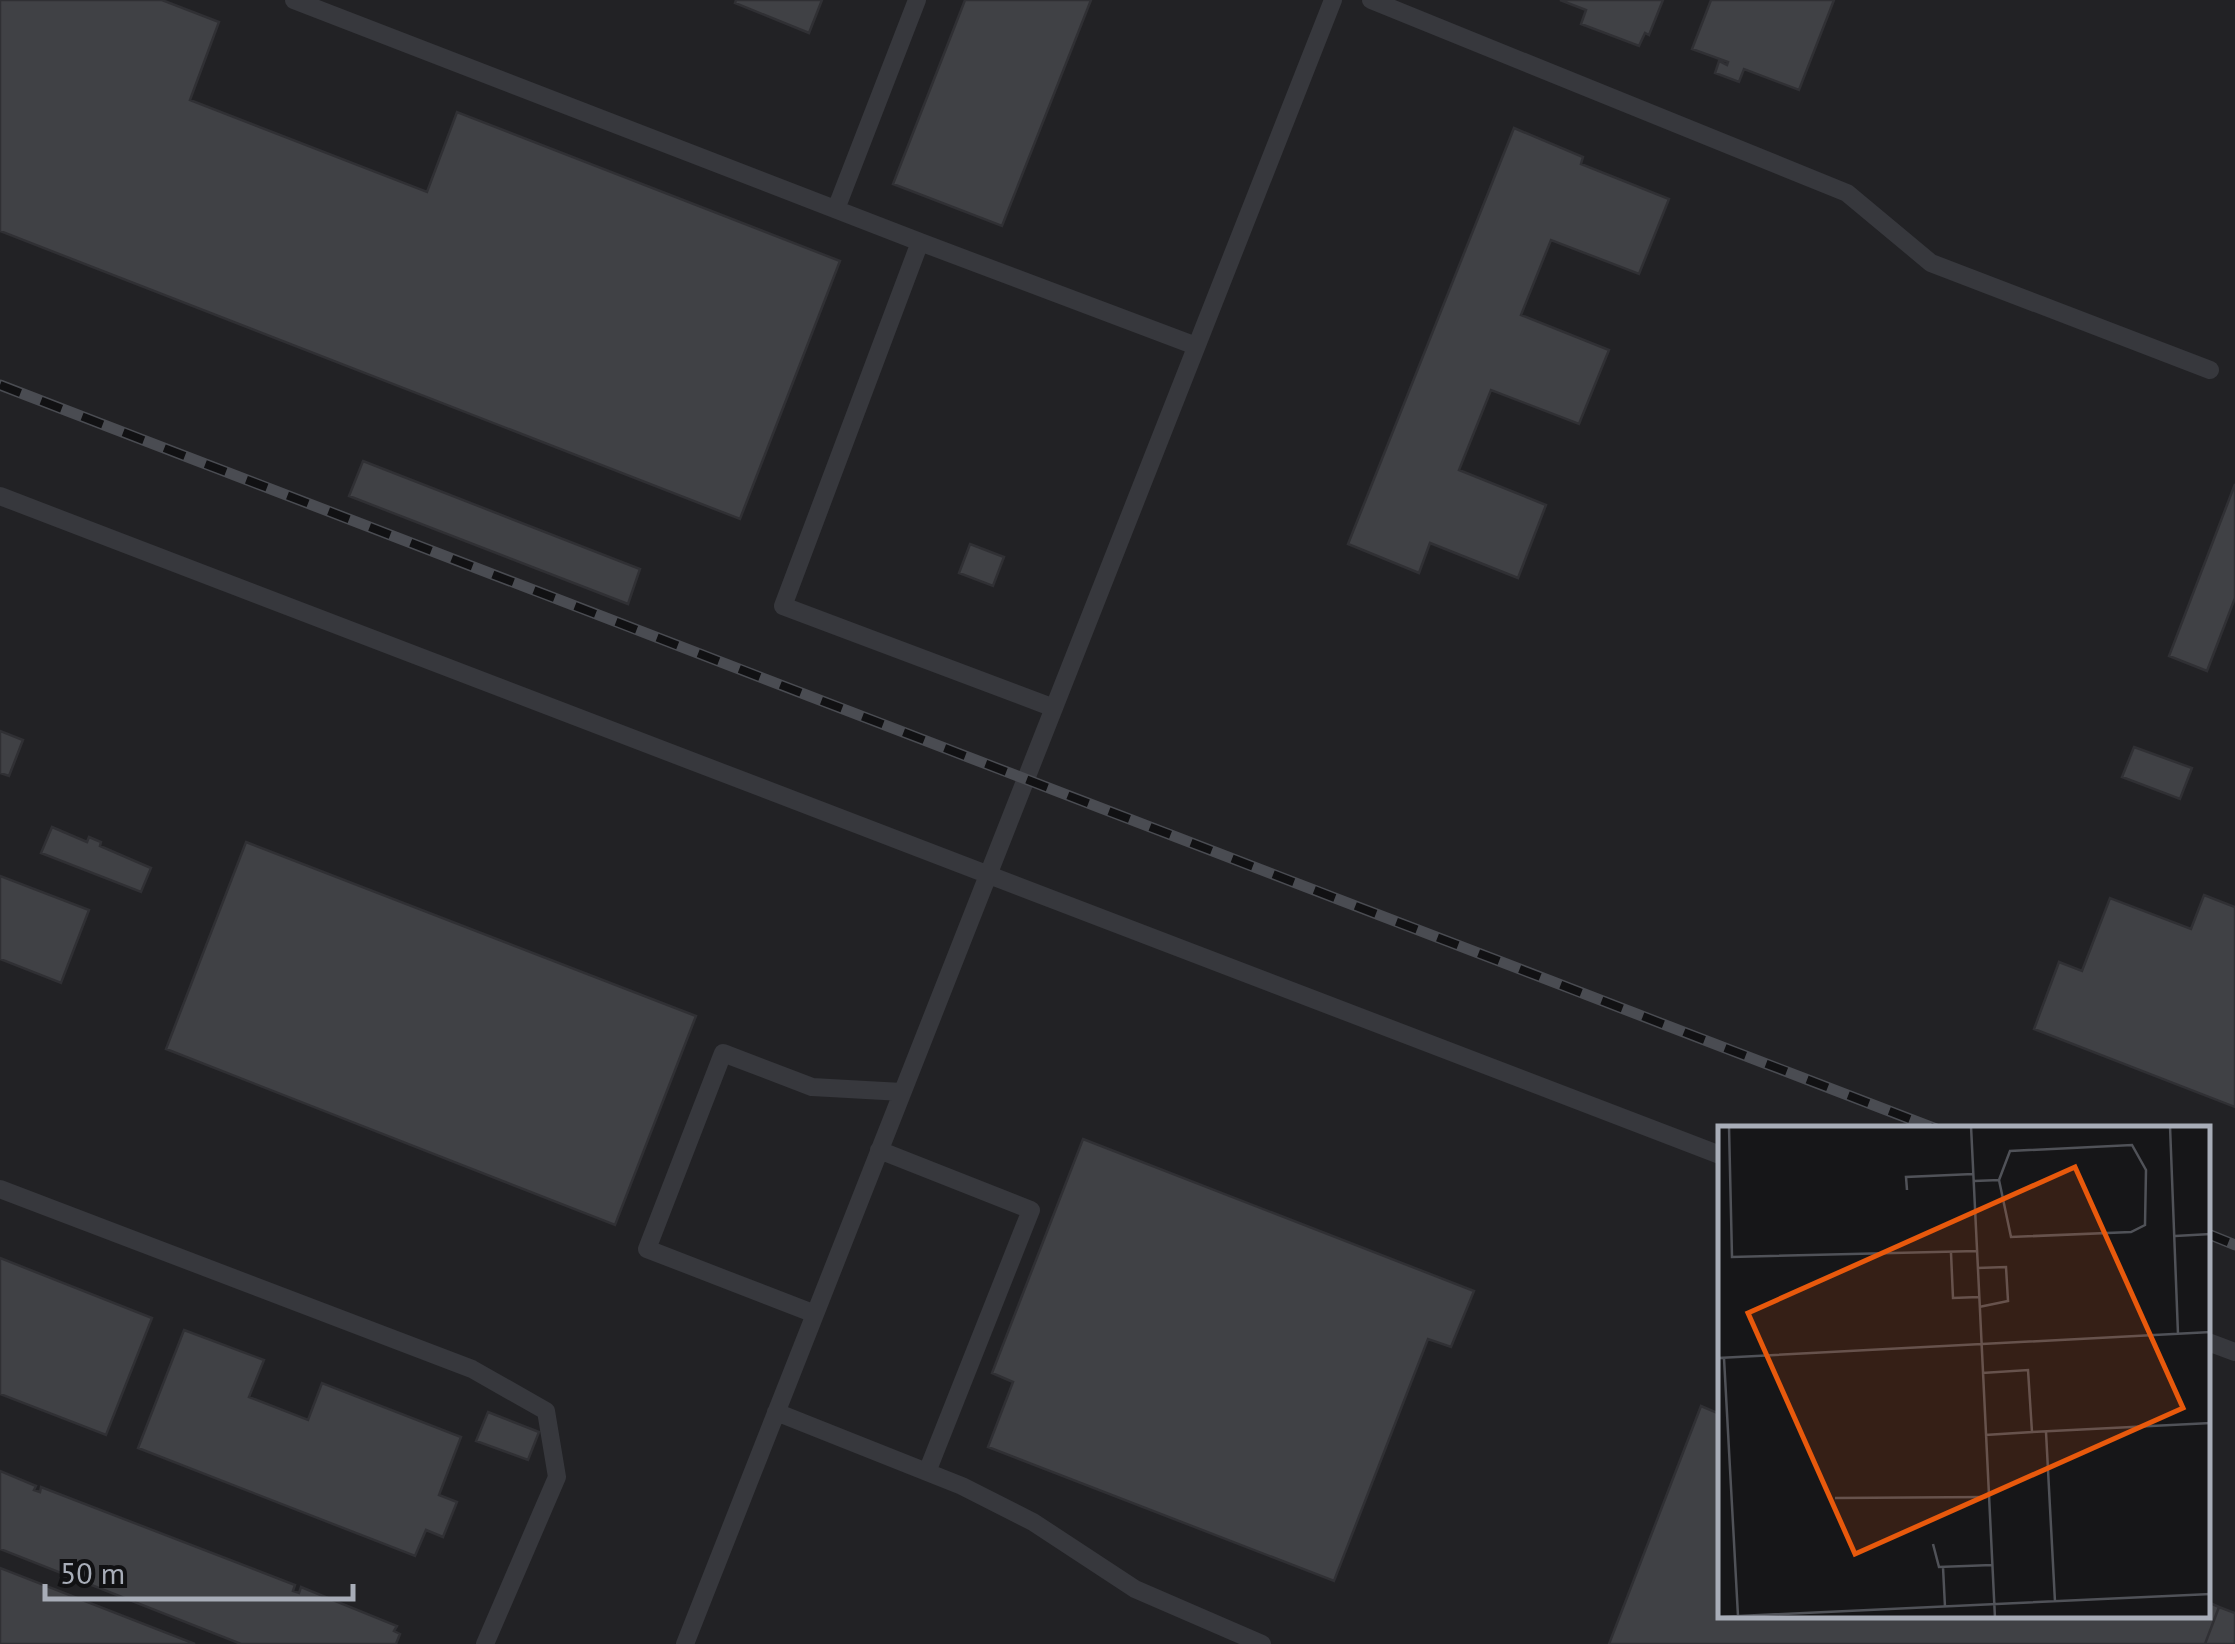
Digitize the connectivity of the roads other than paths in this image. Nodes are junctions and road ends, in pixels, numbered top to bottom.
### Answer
1 (294, 0) edge
2 (917, 0) edge
3 (1332, 0) edge
4 (1371, 0) edge
5 (836, 209) junction
6 (920, 242) junction
7 (1196, 346) junction
8 (2210, 370) dead end
9 (0, 496) edge
10 (1054, 708) junction
11 (988, 874) junction
12 (902, 1092) junction
13 (880, 1150) junction
14 (1718, 1154) edge
15 (0, 1189) edge
16 (815, 1314) junction
17 (2210, 1343) edge
18 (2235, 1352) edge
19 (776, 1412) junction
20 (927, 1472) junction
21 (485, 1644) edge
22 (685, 1644) edge
23 (1262, 1644) edge

1 - 5 lane
2 - 5 lane
3 - 7 lane
4 - 8 lane
5 - 6 lane
6 - 7 lane
6 - 10 lane
7 - 10 lane
9 - 11 lane
10 - 11 lane
11 - 12 lane
11 - 14 lane
12 - 13 lane
12 - 16 lane
13 - 16 lane
13 - 20 lane
15 - 21 lane
16 - 19 lane
17 - 18 lane
19 - 20 lane
19 - 22 lane
20 - 23 lane

